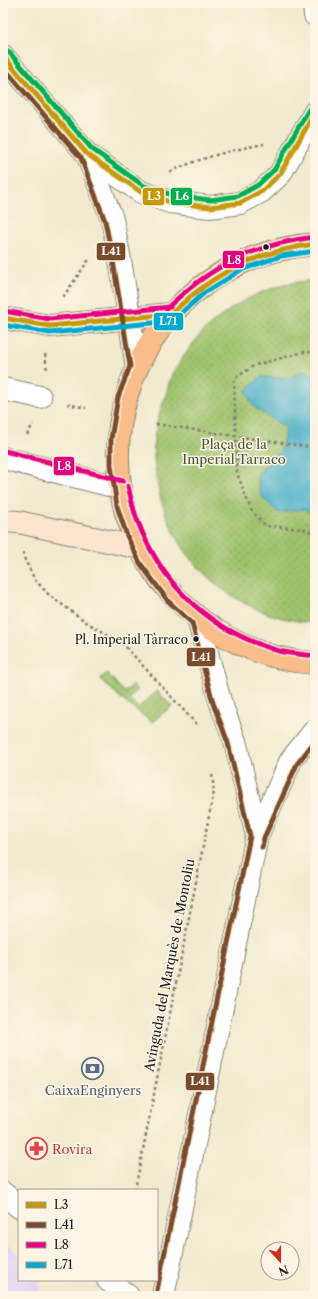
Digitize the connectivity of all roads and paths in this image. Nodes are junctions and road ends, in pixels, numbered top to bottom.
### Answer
1 (314, 3) edge
2 (315, 15) edge
3 (3, 56) edge
4 (315, 112) edge
5 (271, 142) dead end
6 (87, 154) junction
7 (168, 173) dead end
8 (315, 244) edge
9 (94, 254) dead end
10 (62, 299) dead end
11 (171, 314) junction
12 (3, 318) edge
13 (129, 319) junction
14 (46, 347) dead end
15 (315, 357) edge
16 (137, 367) junction
17 (48, 377) dead end
18 (3, 389) edge
19 (40, 397) dead end
20 (63, 403) dead end
21 (86, 408) dead end
22 (156, 424) dead end
23 (236, 437) junction
24 (315, 448) edge
25 (3, 458) edge
26 (121, 488) junction
27 (3, 521) edge
28 (315, 534) edge
29 (22, 548) dead end
30 (141, 548) junction
31 (198, 618) junction
32 (315, 663) edge
33 (200, 730) dead end
34 (315, 730) edge
35 (212, 770) dead end
36 (257, 836) junction
37 (134, 1189) edge
38 (3, 1193) edge
39 (18, 1206) edge
40 (109, 1281) edge
41 (128, 1296) edge
42 (163, 1296) edge

1 - 2 street
3 - 6 street
4 - 6 street
5 - 7 path
6 - 13 street
8 - 11 main road
9 - 10 path
11 - 13 main road
11 - 16 main road
12 - 13 main road
13 - 16 street
14 - 17 path
15 - 23 path
16 - 26 main road
18 - 19 street
20 - 21 path
22 - 23 path
23 - 24 path
23 - 28 path
25 - 26 street
26 - 30 main road
27 - 30 main road
29 - 33 path
30 - 31 main road
31 - 32 main road
31 - 36 street
34 - 36 street
35 - 37 path, Avinguda del Marquès de Montoliu
36 - 42 street
38 - 39 street
40 - 41 street

